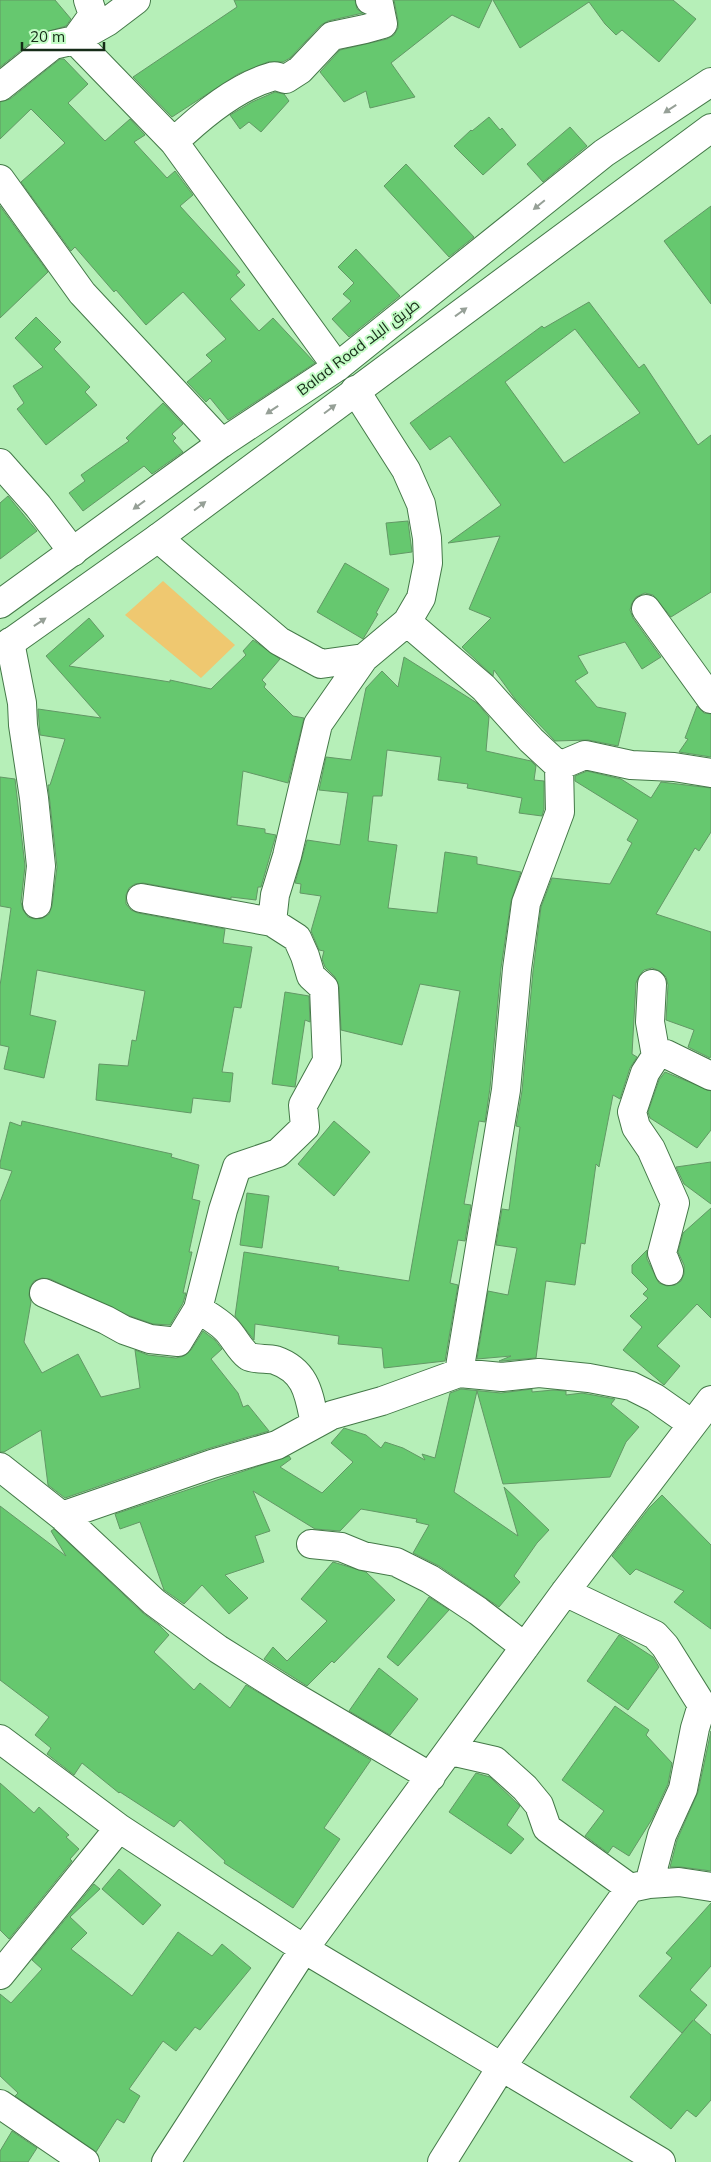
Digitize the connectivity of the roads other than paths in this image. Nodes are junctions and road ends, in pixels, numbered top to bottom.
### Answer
1 (88, 0) edge
2 (136, 0) edge
3 (370, 0) edge
4 (75, 40) junction
5 (711, 82) edge
6 (0, 87) edge
7 (711, 128) edge
8 (174, 142) junction
9 (0, 180) edge
10 (336, 367) junction
11 (355, 390) junction
12 (222, 444) junction
13 (0, 463) edge
14 (158, 538) junction
15 (74, 552) junction
16 (0, 604) edge
17 (646, 609) dead end
18 (407, 622) junction
19 (5, 646) edge
20 (364, 658) junction
21 (711, 699) edge
22 (559, 766) junction
23 (711, 773) edge
24 (141, 898) dead end
25 (37, 904) dead end
26 (272, 922) junction
27 (652, 984) dead end
28 (656, 1056) junction
29 (711, 1076) edge
30 (669, 1271) dead end
31 (44, 1293) dead end
32 (198, 1309) junction
33 (459, 1373) junction
34 (711, 1400) edge
35 (315, 1424) junction
36 (692, 1424) junction
37 (0, 1467) edge
38 (62, 1516) junction
39 (311, 1544) dead end
40 (565, 1592) junction
41 (526, 1647) junction
42 (708, 1707) edge
43 (0, 1739) edge
44 (451, 1751) junction
45 (431, 1777) junction
46 (119, 1828) junction
47 (639, 1886) junction
48 (711, 1886) edge
49 (304, 1949) junction
50 (0, 1975) edge
51 (502, 2066) junction
52 (0, 2104) edge
53 (85, 2162) edge
54 (166, 2162) edge
55 (442, 2162) edge
56 (661, 2162) edge

1 - 4 main road
2 - 4 main road
3 - 8 main road
4 - 6 main road
4 - 8 main road
5 -> 10 main road, Balad Road طريق البلد
11 -> 7 main road
8 - 10 main road
9 - 12 main road
10 -> 12 main road, Balad Road طريق البلد
14 -> 11 main road
11 - 18 main road
12 -> 15 main road, Balad Road طريق البلد
13 - 15 main road
19 -> 14 main road
14 - 20 main road
15 - 16 main road, Balad Road طريق البلد
17 - 21 main road
18 - 20 main road
18 - 22 main road
19 - 25 main road
20 - 26 main road
22 - 23 main road
22 - 33 main road
24 - 26 main road
26 - 32 main road
27 - 28 main road
28 - 29 main road
28 - 30 main road
31 - 32 main road
32 - 35 main road
33 - 35 main road
33 - 36 main road
34 - 36 main road
35 - 38 main road
36 - 40 main road
37 - 38 main road
38 - 45 main road
39 - 41 main road
40 - 41 main road
40 - 42 main road
41 - 44 main road
42 - 47 main road
43 - 46 main road
44 - 45 main road
44 - 47 main road
45 - 49 main road
46 - 49 main road
46 - 50 main road
47 - 48 main road
47 - 51 main road
49 - 51 main road
49 - 54 main road
51 - 55 main road
51 - 56 main road
52 - 53 main road

